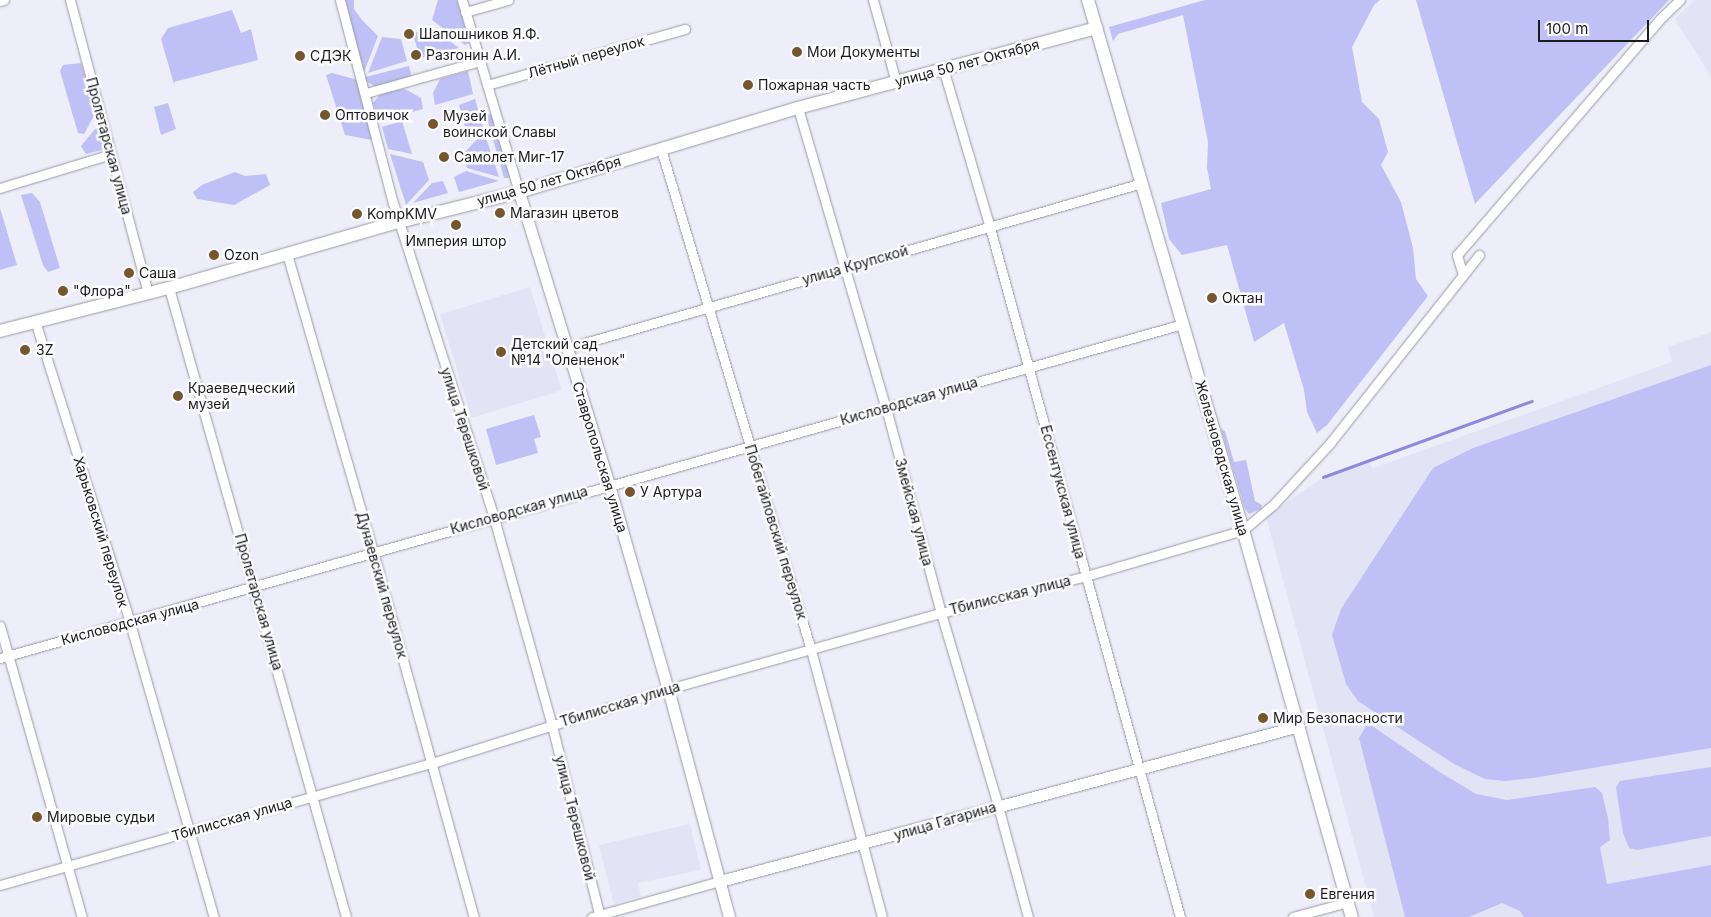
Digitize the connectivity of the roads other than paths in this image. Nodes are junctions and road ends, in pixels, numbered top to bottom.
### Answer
1 (4, 0) edge
2 (70, 0) edge
3 (340, 0) edge
4 (462, 0) edge
5 (508, 0) edge
6 (873, 0) edge
7 (1088, 0) edge
8 (1680, 0) edge
9 (0, 1) edge
10 (465, 12) junction
11 (1096, 28) junction
12 (685, 30) dead end
13 (480, 61) junction
14 (943, 68) junction
15 (896, 82) junction
16 (487, 85) junction
17 (366, 93) junction
18 (798, 108) junction
19 (661, 149) junction
20 (111, 154) junction
21 (1142, 183) junction
22 (0, 188) edge
23 (519, 192) junction
24 (400, 222) junction
25 (990, 228) junction
26 (287, 254) junction
27 (1478, 255) dead end
28 (845, 268) junction
29 (1463, 275) junction
30 (169, 288) junction
31 (148, 293) junction
32 (708, 307) junction
33 (35, 321) junction
34 (1183, 324) junction
35 (0, 331) edge
36 (567, 348) junction
37 (1028, 366) junction
38 (886, 408) junction
39 (750, 446) junction
40 (609, 485) junction
41 (494, 518) junction
42 (1243, 530) junction
43 (373, 551) junction
44 (1086, 576) junction
45 (255, 588) junction
46 (941, 613) junction
47 (130, 623) junction
48 (0, 626) edge
49 (811, 650) junction
50 (4, 657) edge
51 (668, 689) junction
52 (552, 726) junction
53 (1299, 726) junction
54 (432, 763) junction
55 (1140, 769) junction
56 (313, 796) junction
57 (998, 806) junction
58 (188, 831) junction
59 (862, 844) junction
60 (66, 865) junction
61 (720, 881) junction
62 (0, 885) edge
63 (1348, 902) junction
64 (597, 916) edge
65 (82, 917) edge
66 (214, 917) edge
67 (346, 917) edge
68 (474, 917) edge
69 (729, 917) edge
70 (882, 917) edge
71 (1028, 917) edge
72 (1180, 917) edge
73 (1294, 917) edge
74 (1352, 917) edge

1 - 9 street
2 - 20 street, Пролетарская улица
3 - 17 street, улица Терешковой
4 - 10 street, Ставропольская улица
5 - 10 street
6 - 15 street
7 - 11 main road, Железноводская улица
8 - 29 street
10 - 13 street, Ставропольская улица
11 - 14 main road, улица 50 лет Октября
11 - 21 main road, Железноводская улица
12 - 16 street, Лётный переулок
13 - 16 street, Ставропольская улица
13 - 17 street
14 - 15 main road, улица 50 лет Октября
14 - 25 street, Ессентукская улица
15 - 18 main road, улица 50 лет Октября
16 - 23 street, Ставропольская улица
17 - 24 street, улица Терешковой
18 - 19 main road, улица 50 лет Октября
18 - 28 street, Змейская улица
19 - 23 main road, улица 50 лет Октября
19 - 32 street, Побегайловский переулок
20 - 22 street
20 - 31 street, Пролетарская улица
21 - 25 street, улица Крупской
21 - 34 main road, Железноводская улица
23 - 24 main road, улица 50 лет Октября
23 - 36 street, Ставропольская улица
24 - 26 main road, улица 50 лет Октября
24 - 41 street, улица Терешковой
25 - 28 street, улица Крупской
25 - 37 street, Ессентукская улица
26 - 30 main road, улица 50 лет Октября
26 - 43 street, Дунаевский переулок
27 - 29 street
28 - 32 street, улица Крупской
28 - 38 street, Змейская улица
29 - 42 street
30 - 31 main road, улица 50 лет Октября
30 - 45 street, Пролетарская улица
31 - 33 main road, улица 50 лет Октября
32 - 36 street, улица Крупской
32 - 39 street, Побегайловский переулок
33 - 35 main road, улица 50 лет Октября
33 - 47 street, Харьковский переулок
34 - 37 street, Кисловодская улица
34 - 42 main road, Железноводская улица
36 - 40 street, Ставропольская улица
37 - 38 street, Кисловодская улица
37 - 44 street, Ессентукская улица
38 - 39 street, Кисловодская улица
38 - 46 street, Змейская улица
39 - 40 street, Кисловодская улица
39 - 49 street, Побегайловский переулок
40 - 41 street, Кисловодская улица
40 - 51 street, Ставропольская улица
41 - 43 street, Кисловодская улица
41 - 52 street, улица Терешковой
42 - 44 street, Тбилисская улица
42 - 53 main road, Железноводская улица
43 - 45 street, Кисловодская улица
43 - 54 street, Дунаевский переулок
44 - 46 street, Тбилисская улица
44 - 55 street, Ессентукская улица
45 - 47 street, Кисловодская улица
45 - 56 street, Пролетарская улица
46 - 49 street, Тбилисская улица
46 - 57 street, Змейская улица
47 - 50 street, Кисловодская улица
47 - 58 street, Харьковский переулок
48 - 50 street
49 - 51 street, Тбилисская улица
49 - 59 street, Побегайловский переулок
50 - 60 street
51 - 52 street, Тбилисская улица
51 - 61 street, Ставропольская улица
52 - 54 street, Тбилисская улица
52 - 64 street, улица Терешковой
53 - 55 street, улица Гагарина
53 - 63 main road, Железноводская улица
54 - 56 street, Тбилисская улица
54 - 68 street, Дунаевский переулок
55 - 57 street, улица Гагарина
55 - 72 street, Ессентукская улица
56 - 58 street, Тбилисская улица
56 - 67 street, Пролетарская улица
57 - 59 street, улица Гагарина
57 - 71 street, Змейская улица
58 - 60 street, Тбилисская улица
58 - 66 street, Харьковский переулок
59 - 61 street, улица Гагарина
59 - 70 street, Побегайловский переулок
60 - 62 street, Тбилисская улица
60 - 65 street
61 - 64 street, улица Гагарина
61 - 69 street, Ставропольская улица
63 - 73 street
63 - 74 main road, Железноводская улица

